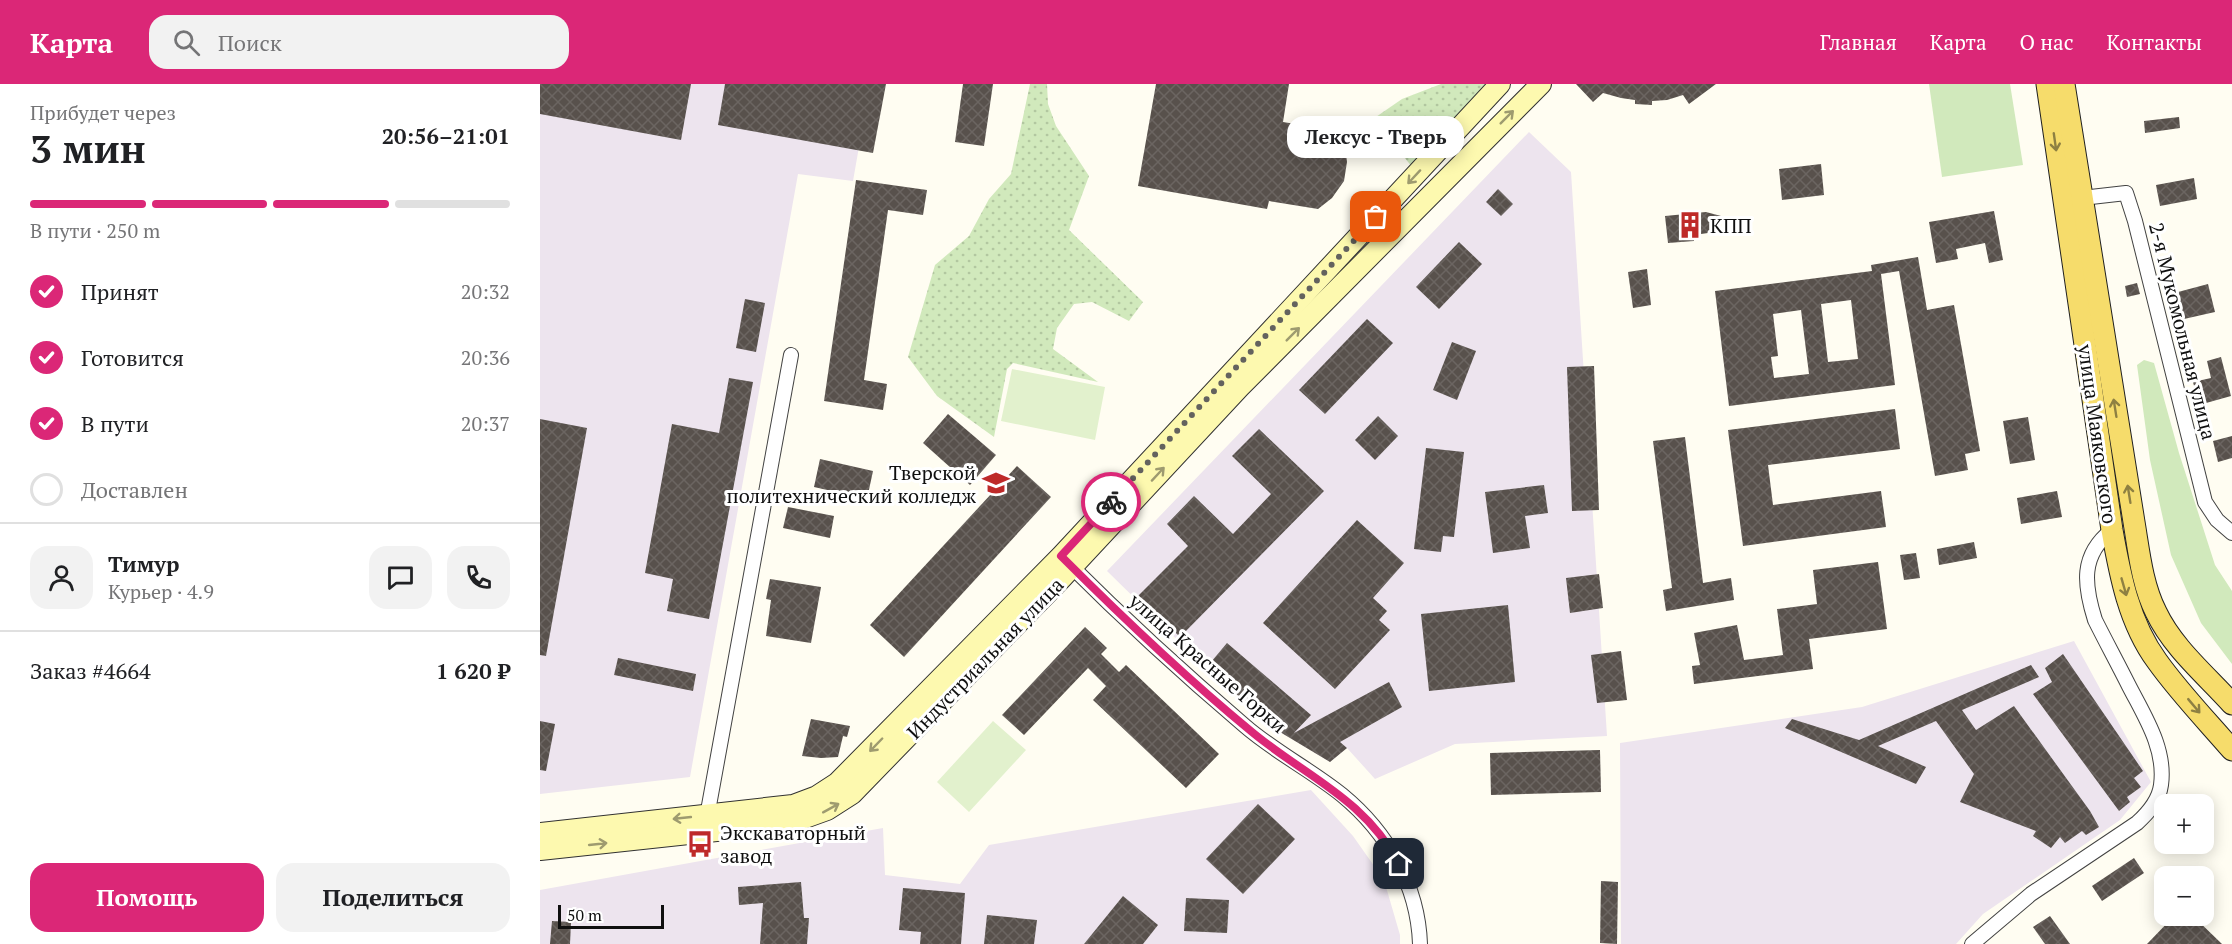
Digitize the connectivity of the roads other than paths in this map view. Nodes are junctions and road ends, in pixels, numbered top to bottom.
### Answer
1 (1500, 84) edge
2 (1541, 84) edge
3 (2047, 84) edge
4 (2064, 84) edge
5 (2082, 198) junction
6 (791, 355) dead end
7 (2112, 530) junction
8 (2232, 533) edge
9 (1066, 561) junction
10 (2232, 704) edge
11 (2232, 750) edge
12 (705, 823) junction
13 (540, 833) edge
14 (540, 850) edge
15 (1420, 944) edge
16 (1972, 944) edge

1 -> 9 street, Индустриальная улица
9 -> 2 street, Индустриальная улица
3 -> 7 main road, улица Маяковского
4 - 5 main road, улица Маяковского
5 - 8 street, 2-я Мукомольная улица
10 -> 5 main road, улица Маяковского
6 - 12 street
7 -> 11 main road, улица Маяковского
7 - 16 street
9 - 12 street, Индустриальная улица
9 - 15 street, улица Красные Горки
12 -> 13 street, Индустриальная улица
14 -> 12 street, Индустриальная улица

